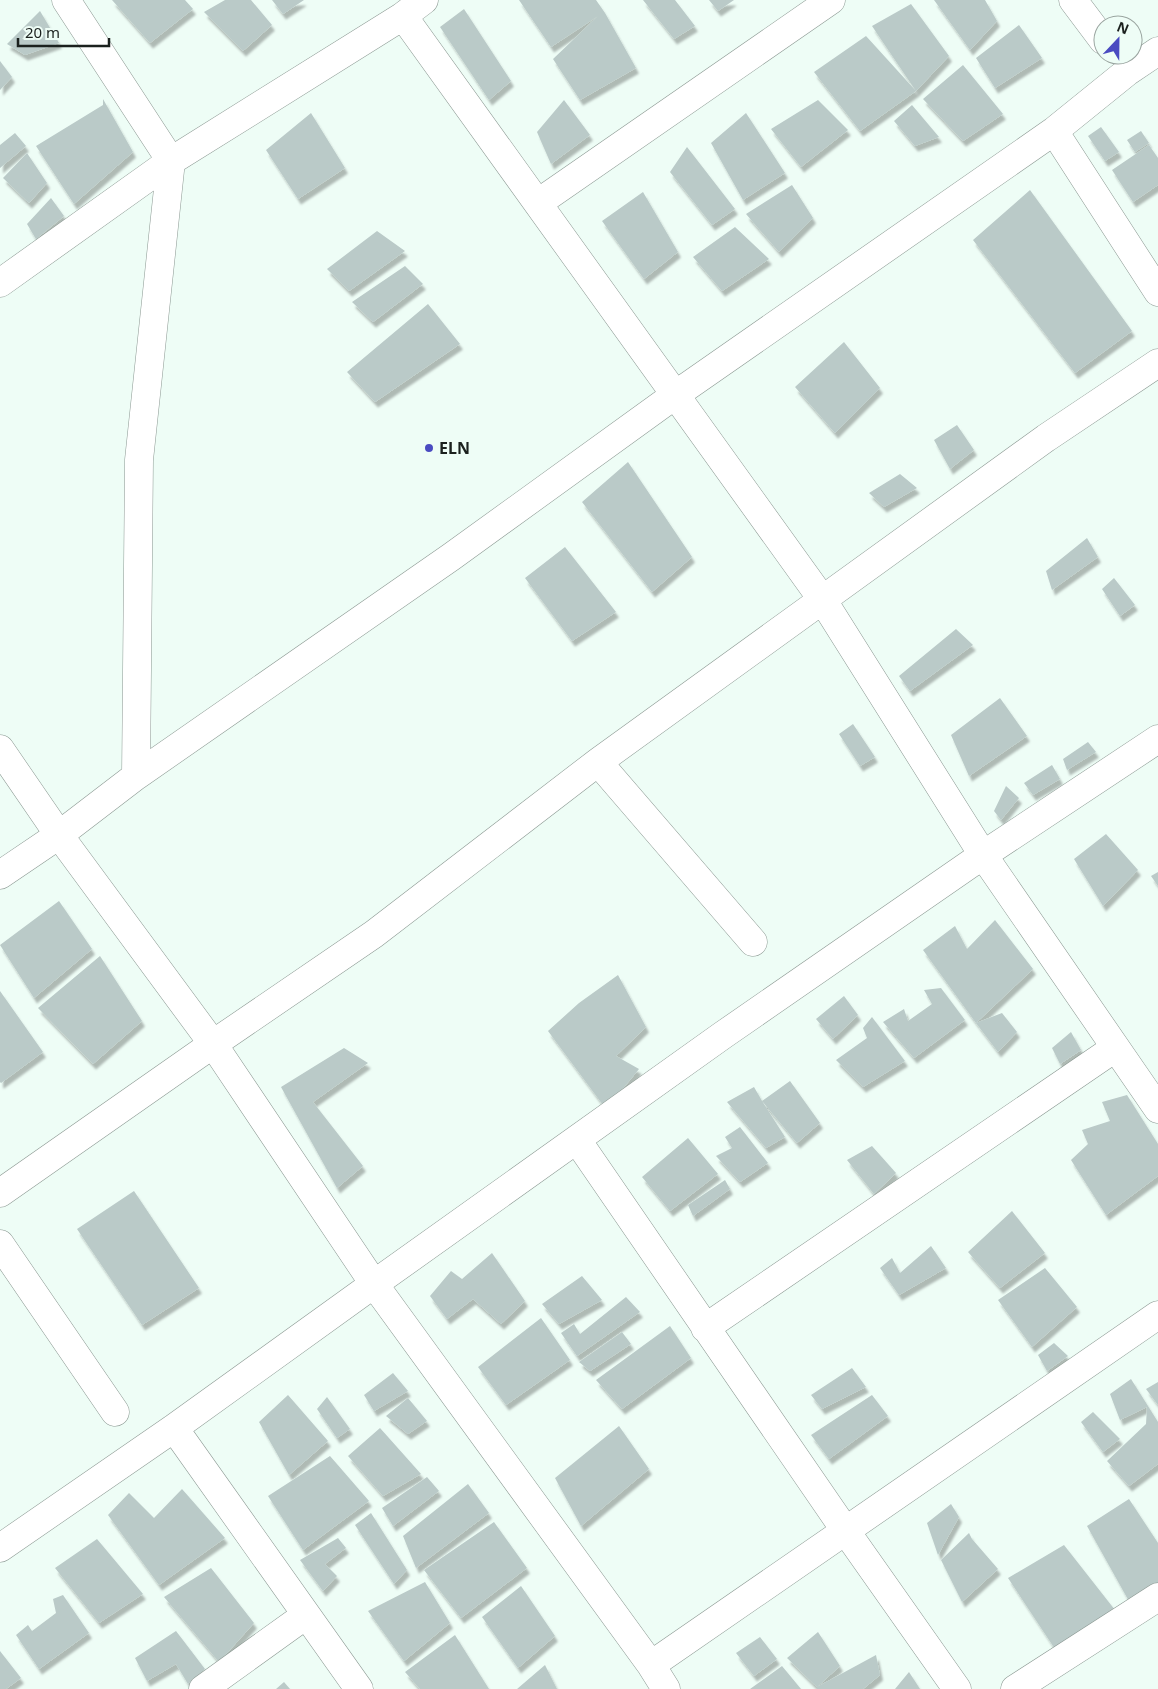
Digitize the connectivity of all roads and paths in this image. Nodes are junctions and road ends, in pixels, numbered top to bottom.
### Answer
1 (66, 0) edge
2 (831, 0) edge
3 (1072, 0) edge
4 (413, 8) edge
5 (1093, 27) edge
6 (1158, 51) edge
7 (1143, 56) edge
8 (1119, 65) edge
9 (1054, 131) junction
10 (171, 161) junction
11 (538, 203) junction
12 (0, 283) edge
13 (1158, 292) edge
14 (1158, 363) edge
15 (675, 395) junction
16 (822, 599) junction
17 (1158, 740) edge
18 (0, 750) edge
19 (598, 762) junction
20 (136, 776) junction
21 (59, 835) junction
22 (983, 856) junction
23 (0, 876) edge
24 (752, 942) dead end
25 (213, 1044) junction
26 (1115, 1048) junction
27 (1158, 1109) edge
28 (577, 1140) junction
29 (0, 1193) edge
30 (0, 1244) edge
31 (374, 1284) junction
32 (1158, 1315) edge
33 (705, 1328) junction
34 (116, 1412) dead end
35 (174, 1428) junction
36 (845, 1530) junction
37 (0, 1548) edge
38 (1158, 1597) edge
39 (306, 1615) junction
40 (651, 1665) junction
41 (203, 1689) edge
42 (359, 1689) edge
43 (666, 1689) edge
44 (957, 1689) edge
45 (1015, 1689) edge

1 - 10 street
2 - 11 street
3 - 5 street
4 - 10 street
4 - 11 street
6 - 7 street
8 - 9 street
9 - 13 street
9 - 15 street
10 - 12 street
10 - 20 street
11 - 15 street
14 - 16 street
15 - 16 street
15 - 20 street
16 - 19 street
16 - 22 street
17 - 22 street
18 - 21 street
19 - 24 street
19 - 25 street
20 - 21 street
21 - 23 street
21 - 25 street
22 - 26 street
22 - 28 street
25 - 29 street
25 - 31 street
26 - 27 street
26 - 33 street
28 - 31 street
28 - 33 street
30 - 34 street
31 - 35 street
31 - 40 street
32 - 36 street
33 - 36 street
35 - 37 street
35 - 39 street
36 - 40 street
36 - 44 street
38 - 45 street
39 - 41 street
39 - 42 street
40 - 43 street

